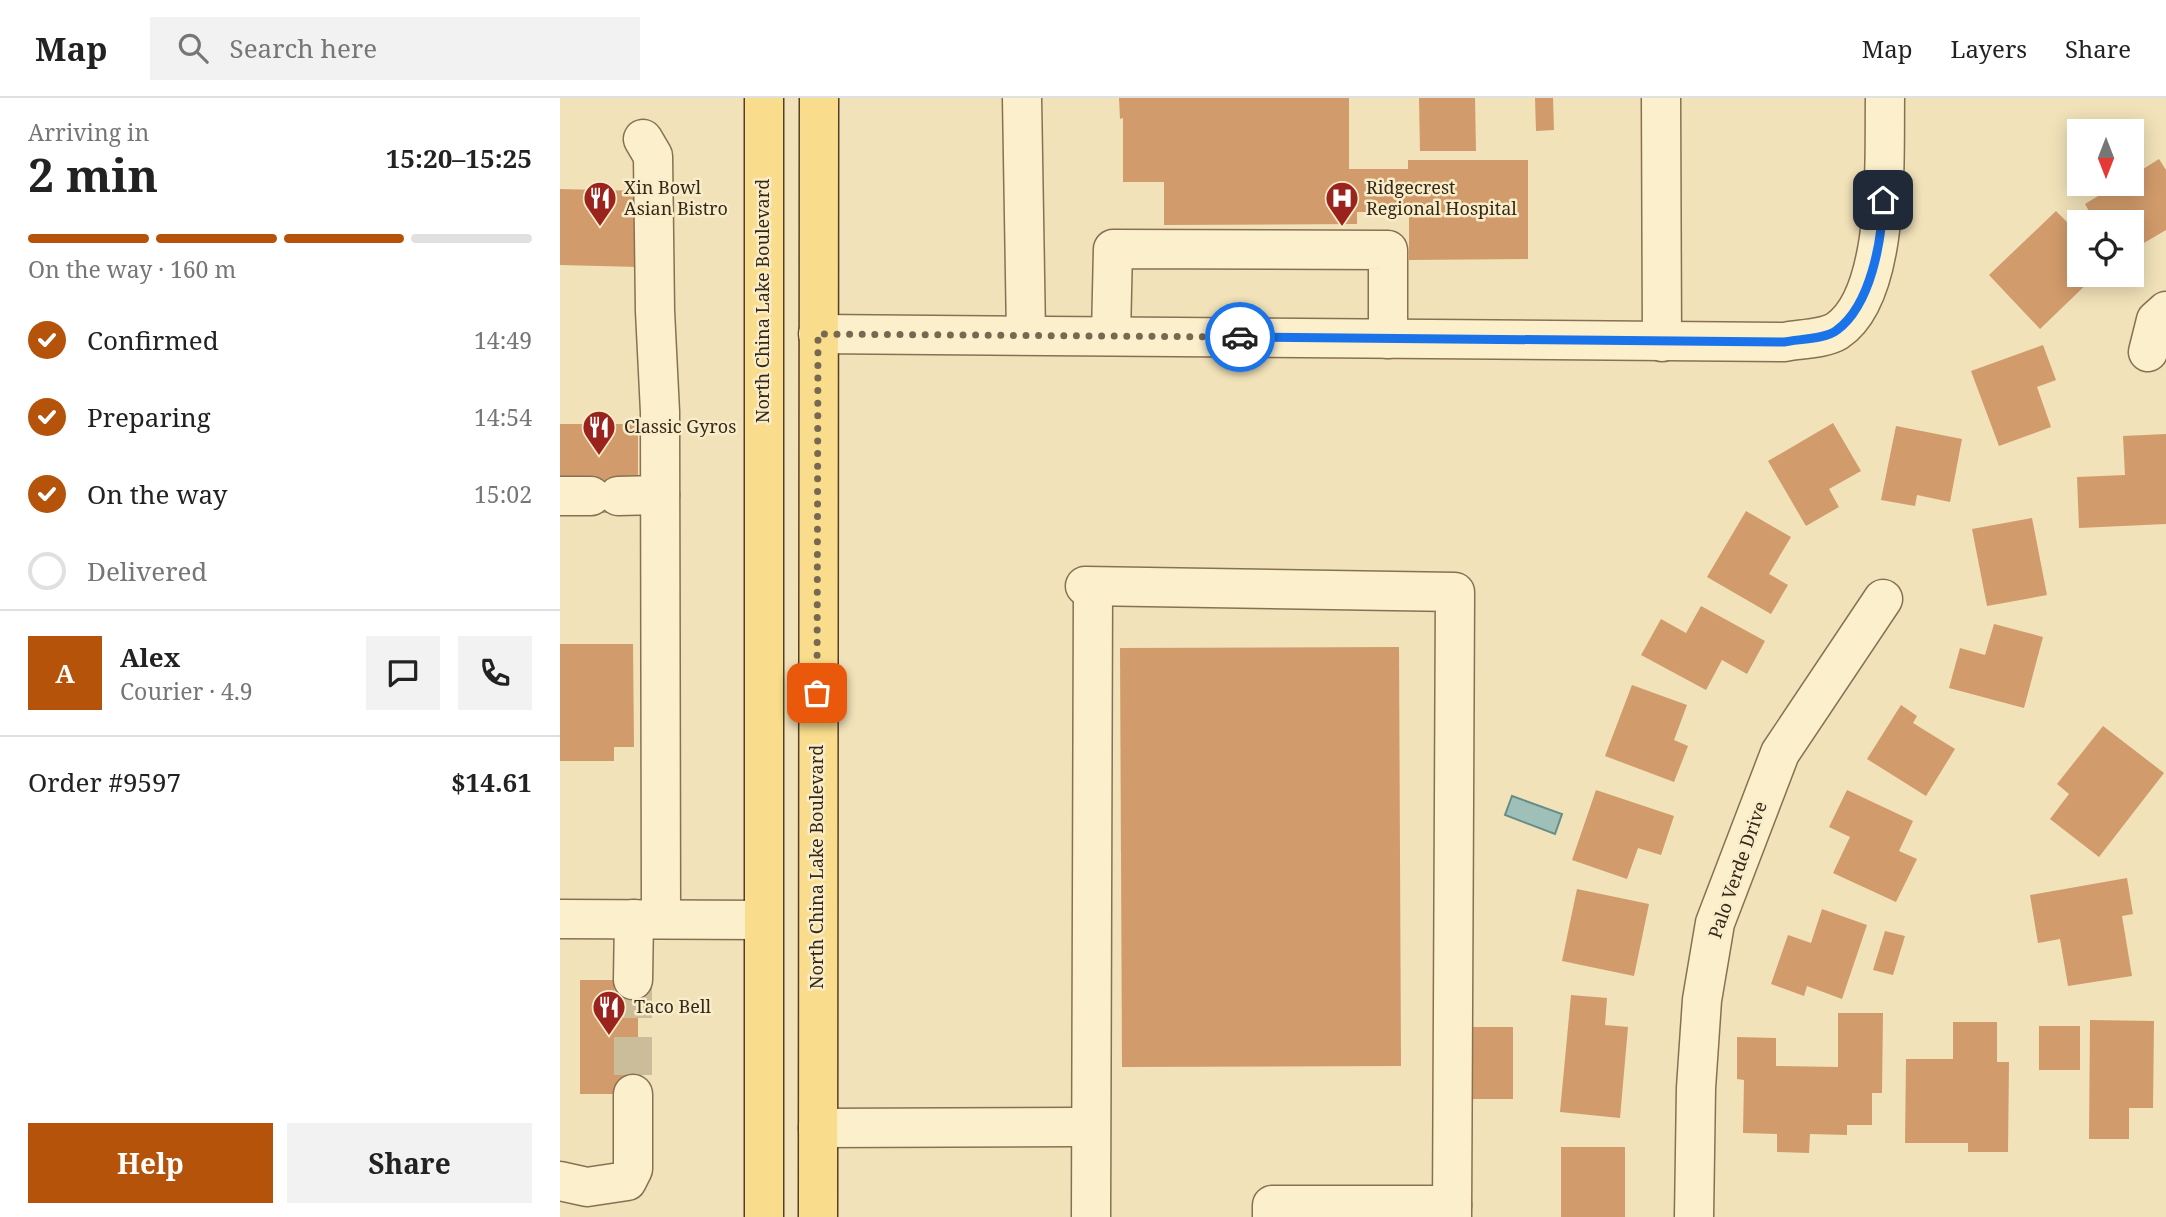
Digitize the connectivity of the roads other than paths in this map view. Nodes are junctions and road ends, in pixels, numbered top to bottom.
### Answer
1 (764, 98) edge
2 (819, 98) edge
3 (1022, 98) edge
4 (1661, 98) edge
5 (1885, 98) edge
6 (643, 139) dead end
7 (2166, 311) edge
8 (818, 334) junction
9 (1026, 334) junction
10 (1111, 335) junction
11 (1388, 339) junction
12 (1662, 342) junction
13 (2148, 352) dead end
14 (660, 495) junction
15 (590, 496) edge
16 (1883, 599) dead end
17 (560, 919) edge
18 (648, 919) junction
19 (763, 920) junction
20 (633, 980) tunnel mouth
21 (633, 1094) tunnel mouth
22 (1076, 1127) dead end
23 (818, 1128) junction
24 (560, 1181) edge
25 (1452, 1211) edge
26 (764, 1217) edge
27 (818, 1217) edge
28 (1091, 1217) edge
29 (1272, 1217) edge
30 (1694, 1217) edge

1 - 19 main road, North China Lake Boulevard
2 - 8 main road, North China Lake Boulevard
3 - 9 street
4 - 12 street
5 - 12 street
6 - 14 street
7 - 13 street
8 - 9 street
8 - 23 main road, North China Lake Boulevard
9 - 10 street
10 - 11 street
10 - 11 street
11 - 12 street
14 - 15 street
14 - 18 street
16 - 30 street, Palo Verde Drive
17 - 18 street
18 - 19 street
18 - 20 street
19 - 26 main road, North China Lake Boulevard
21 - 24 street
22 - 23 street
23 - 27 main road, North China Lake Boulevard
25 - 28 street
25 - 29 street

